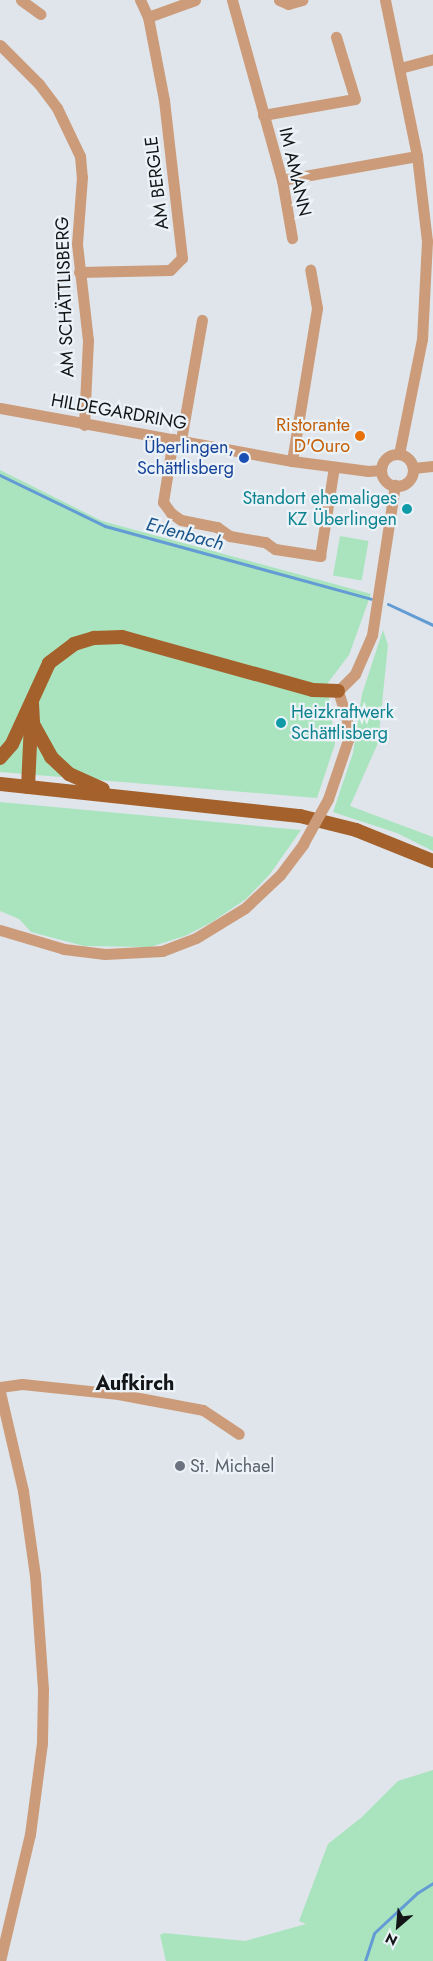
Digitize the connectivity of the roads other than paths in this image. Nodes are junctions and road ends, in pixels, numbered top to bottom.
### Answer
1 (20, 0) edge
2 (140, 0) edge
3 (195, 0) edge
4 (232, 0) edge
5 (279, 0) edge
6 (302, 0) edge
7 (385, 0) edge
8 (40, 14) dead end
9 (148, 18) junction
10 (336, 37) dead end
11 (0, 46) edge
12 (433, 59) edge
13 (400, 68) junction
14 (263, 115) junction
15 (416, 156) junction
16 (282, 180) junction
17 (292, 238) dead end
18 (310, 270) dead end
19 (79, 272) junction
20 (202, 320) dead end
21 (0, 408) edge
22 (84, 425) junction
23 (177, 440) junction
24 (399, 454) junction
25 (292, 461) junction
26 (433, 466) edge
27 (334, 468) junction
28 (413, 468) junction
29 (381, 470) junction
30 (395, 485) junction
31 (338, 691) junction
32 (28, 713) junction
33 (0, 758) edge
34 (0, 784) edge
35 (23, 787) junction
36 (122, 797) junction
37 (433, 861) edge
38 (0, 930) edge
39 (0, 1387) edge
40 (0, 1392) edge
41 (239, 1434) dead end
42 (0, 1961) edge

1 - 8 street
2 - 9 street, AM BERGLE
3 - 9 street
4 - 14 street, IM AMANN
5 - 6 street
7 - 13 street
9 - 19 street, AM BERGLE
10 - 14 street, IM AMANN
11 - 19 street, AM SCHÄTTLISBERG
12 - 13 street
13 - 15 street
14 - 16 street, IM AMANN
15 - 16 street
15 - 24 street
16 - 17 street, IM AMANN
18 - 25 street
19 - 22 street, AM SCHÄTTLISBERG
20 - 23 street
21 - 22 street, HILDEGARDRING
22 - 23 street, HILDEGARDRING
23 - 25 street, HILDEGARDRING
23 - 27 street
24 - 28 street
24 - 29 street
25 - 27 street, HILDEGARDRING
26 - 28 street
27 - 29 street, HILDEGARDRING
28 - 30 street
29 - 30 street
30 - 31 street
31 - 32 main road
31 - 38 street, bridge
32 - 33 main road
32 - 35 main road
32 - 36 main road
34 - 35 main road
35 - 36 main road
36 - 37 main road
39 - 41 street
40 - 42 street

